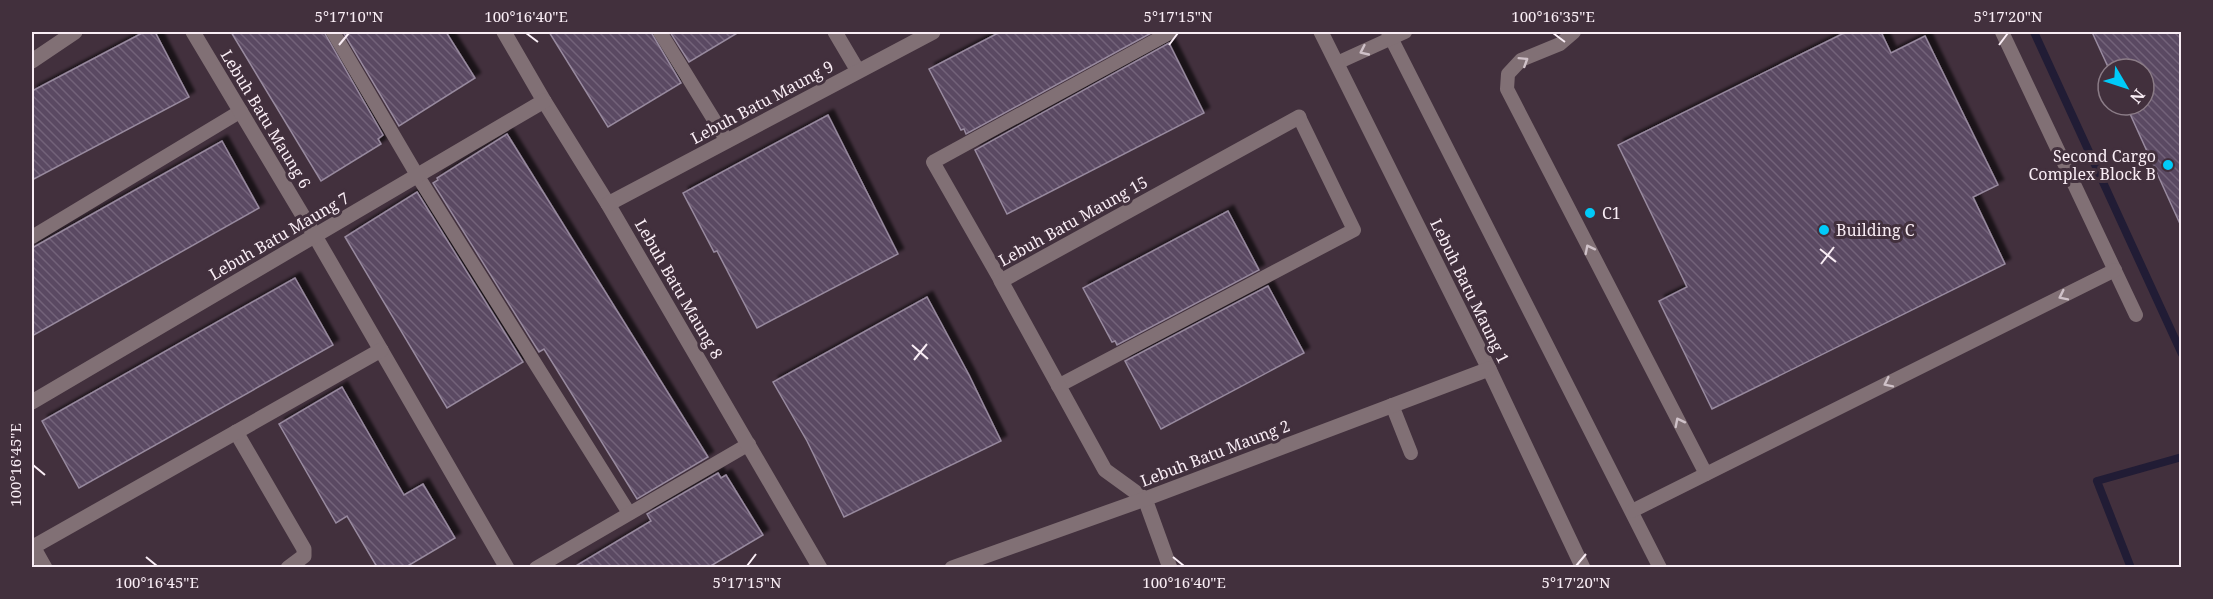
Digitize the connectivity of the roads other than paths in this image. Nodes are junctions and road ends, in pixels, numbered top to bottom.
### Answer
1 (75, 32) edge
2 (193, 32) edge
3 (333, 32) edge
4 (504, 32) edge
5 (660, 32) edge
6 (835, 32) edge
7 (933, 32) edge
8 (1171, 32) edge
9 (1324, 32) edge
10 (1405, 32) edge
11 (1574, 32) edge
12 (2002, 32) edge
13 (1389, 35) edge
14 (32, 61) edge
15 (1337, 63) junction
16 (858, 72) junction
17 (544, 101) junction
18 (241, 111) junction
19 (1299, 117) joint
20 (727, 141) junction
21 (417, 176) junction
22 (608, 204) junction
23 (315, 236) junction
24 (32, 237) edge
25 (2115, 270) junction
26 (1001, 281) junction
27 (2136, 315) dead end
28 (381, 350) junction
29 (1489, 369) junction
30 (1058, 386) junction
31 (32, 402) edge
32 (1392, 405) junction
33 (236, 432) junction
34 (749, 444) junction
35 (1411, 453) dead end
36 (1706, 474) junction
37 (1145, 499) junction
38 (1632, 511) junction
39 (629, 513) junction
40 (32, 546) edge
41 (45, 567) edge
42 (288, 567) edge
43 (507, 567) edge
44 (536, 567) edge
45 (820, 567) edge
46 (952, 567) edge
47 (1170, 567) edge
48 (1583, 567) edge
49 (1660, 567) edge

1 - 14 street
2 - 18 street, Lebuh Batu Maung 6
3 - 21 lane
4 - 17 street, Lebuh Batu Maung 8
5 - 20 lane
6 - 16 street
7 - 16 street, Lebuh Batu Maung 9
8 - 26 lane
9 - 15 street, Lebuh Batu Maung 1
10 - 13 lane
36 -> 11 lane
12 - 25 lane
13 -> 15 lane
13 - 38 lane
15 - 29 street, Lebuh Batu Maung 1
16 - 20 street, Lebuh Batu Maung 9
17 - 21 street, Lebuh Batu Maung 7
17 - 22 street, Lebuh Batu Maung 8
18 - 23 street, Lebuh Batu Maung 6
18 - 24 lane
19 - 26 street, Lebuh Batu Maung 15
19 - 30 lane
20 - 22 street, Lebuh Batu Maung 9
21 - 23 street, Lebuh Batu Maung 7
21 - 39 lane
22 - 34 street, Lebuh Batu Maung 8
23 - 28 street, Lebuh Batu Maung 6
23 - 31 street, Lebuh Batu Maung 7
25 - 27 lane
25 -> 36 lane
26 - 30 street, Lebuh Batu Maung 15
28 - 33 street
28 - 43 street, Lebuh Batu Maung 6
29 - 32 street, Lebuh Batu Maung 2
29 - 48 street, Lebuh Batu Maung 1
30 - 37 street, Lebuh Batu Maung 15
32 - 35 lane
32 - 37 street, Lebuh Batu Maung 2
33 - 40 street
33 - 42 street
34 - 39 lane
34 - 45 street, Lebuh Batu Maung 8
36 - 38 lane
37 - 46 street, Lebuh Batu Maung 2
37 - 47 street
38 - 49 lane
39 - 44 lane
40 - 41 street

